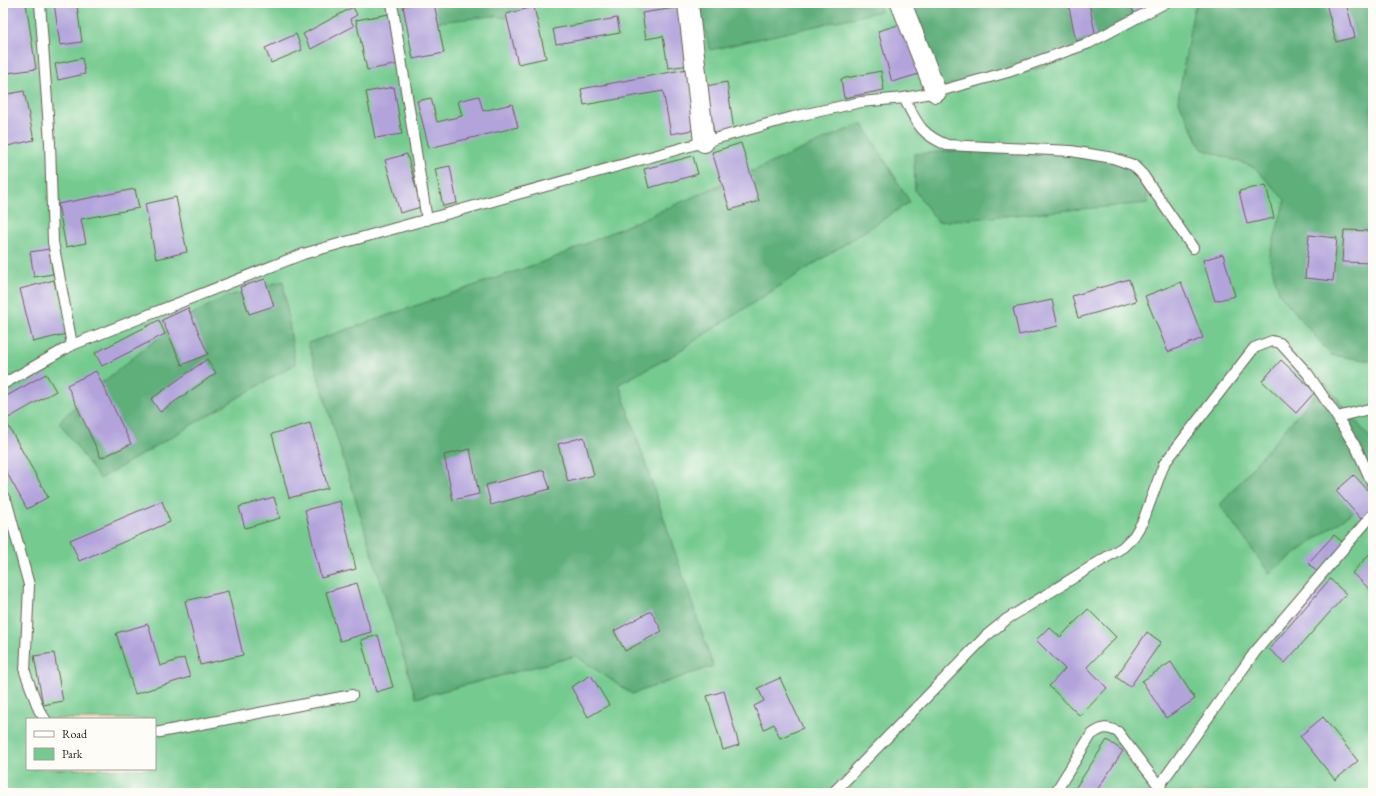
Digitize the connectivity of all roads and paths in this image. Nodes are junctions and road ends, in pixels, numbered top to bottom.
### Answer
1 (40, 3) edge
2 (392, 3) edge
3 (688, 3) edge
4 (901, 3) edge
5 (1165, 3) edge
6 (936, 92) junction
7 (904, 98) junction
8 (704, 142) junction
9 (427, 220) junction
10 (1193, 248) dead end
11 (72, 345) junction
12 (3, 384) edge
13 (1373, 408) edge
14 (1337, 417) junction
15 (1373, 485) edge
16 (3, 496) edge
17 (1373, 514) edge
18 (352, 695) dead end
19 (44, 718) edge
20 (156, 733) edge
21 (1162, 789) edge
22 (833, 793) edge
23 (1055, 793) edge

1 - 11 lane
2 - 9 lane
3 - 8 street
4 - 6 street
5 - 6 lane
6 - 7 lane
7 - 8 lane
7 - 10 lane
8 - 9 lane
9 - 11 lane
11 - 12 lane
13 - 14 lane
14 - 15 lane
14 - 22 lane
16 - 19 lane
17 - 21 lane
18 - 20 lane
21 - 23 lane

